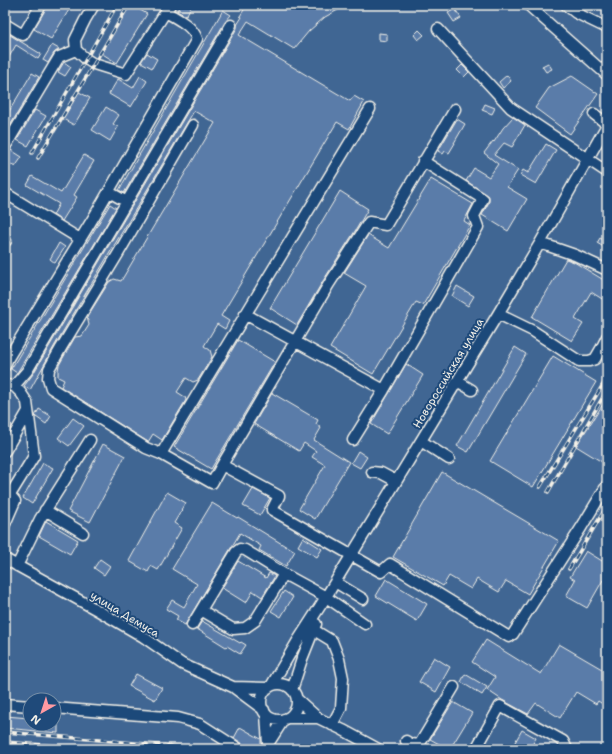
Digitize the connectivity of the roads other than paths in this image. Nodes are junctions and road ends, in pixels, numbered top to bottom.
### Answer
1 (41, 5) edge
2 (94, 5) edge
3 (528, 5) edge
4 (566, 5) edge
5 (168, 8) edge
6 (5, 24) edge
7 (231, 25) dead end
8 (607, 28) edge
9 (438, 29) dead end
10 (76, 50) junction
11 (607, 75) edge
12 (370, 109) dead end
13 (455, 109) dead end
14 (594, 114) dead end
15 (607, 124) edge
16 (193, 125) dead end
17 (607, 137) edge
18 (5, 147) edge
19 (587, 159) junction
20 (423, 161) junction
21 (607, 172) edge
22 (109, 192) junction
23 (5, 193) edge
24 (127, 202) junction
25 (80, 239) junction
26 (540, 243) junction
27 (607, 270) edge
28 (245, 314) junction
29 (498, 314) junction
30 (607, 337) edge
31 (296, 342) junction
32 (604, 348) edge
33 (5, 366) edge
34 (457, 381) junction
35 (10, 386) edge
36 (384, 390) junction
37 (472, 390) dead end
38 (28, 411) junction
39 (90, 440) dead end
40 (354, 440) dead end
41 (421, 441) junction
42 (5, 451) edge
43 (161, 454) junction
44 (448, 459) dead end
45 (222, 464) junction
46 (372, 472) dead end
47 (396, 481) junction
48 (607, 485) edge
49 (8, 494) edge
50 (45, 510) junction
51 (5, 524) edge
52 (83, 533) dead end
53 (351, 555) junction
54 (5, 559) edge
55 (17, 566) junction
56 (284, 574) junction
57 (335, 582) junction
58 (326, 597) junction
59 (364, 599) dead end
60 (201, 610) junction
61 (365, 624) dead end
62 (192, 625) dead end
63 (314, 630) junction
64 (233, 687) junction
65 (269, 687) junction
66 (454, 687) dead end
67 (295, 695) junction
68 (5, 704) edge
69 (22, 705) edge
70 (62, 709) edge
71 (265, 712) junction
72 (286, 718) junction
73 (318, 718) junction
74 (332, 725) junction
75 (406, 741) dead end
76 (267, 746) edge
77 (422, 747) edge
78 (239, 749) edge
79 (378, 749) edge
80 (476, 749) edge
81 (567, 749) edge

1 - 6 street
2 - 10 street
3 - 11 street
4 - 8 street
5 - 10 street
5 - 22 street
7 - 24 street
9 - 19 street
10 - 18 street
12 - 28 street
13 - 20 street
14 - 15 street
15 - 19 street, Новороссийская улица
16 - 43 street
17 - 19 street, Новороссийская улица
19 - 21 street
19 - 26 street, Новороссийская улица
20 - 31 street
20 - 36 street
22 - 24 street
22 - 25 street
23 - 25 street
24 - 35 street
25 - 33 street
26 - 27 street
26 - 29 street, Новороссийская улица
28 - 31 street
28 - 43 street
29 - 32 street
29 - 34 street, Новороссийская улица
30 - 32 street
31 - 36 street
31 - 45 street
34 - 37 street
34 - 41 street, Новороссийская улица
35 - 38 street
36 - 40 street
38 - 42 street
38 - 49 street
39 - 50 street
41 - 44 street
41 - 47 street, Новороссийская улица
43 - 45 street
45 - 53 street
46 - 47 street
47 - 53 street, Новороссийская улица
48 - 53 street
49 - 51 street
50 - 52 street
50 - 55 street
53 - 57 street, Новороссийская улица
54 - 55 street, улица Демуса
55 - 64 street, улица Демуса
56 - 58 street
56 - 60 street
56 - 60 street
57 - 58 street, Новороссийская улица
57 - 59 street
58 - 61 street
58 - 63 street
58 - 65 street
60 - 62 street
63 - 67 street
63 - 74 street
64 - 65 street
64 - 71 street
65 - 67 street
65 - 71 street
66 - 77 street
67 - 72 street
67 - 73 street
68 - 69 street
70 - 78 street
71 - 72 street
71 - 76 street
72 - 73 street
72 - 76 street
73 - 74 street
74 - 79 street
75 - 77 street
80 - 81 street

